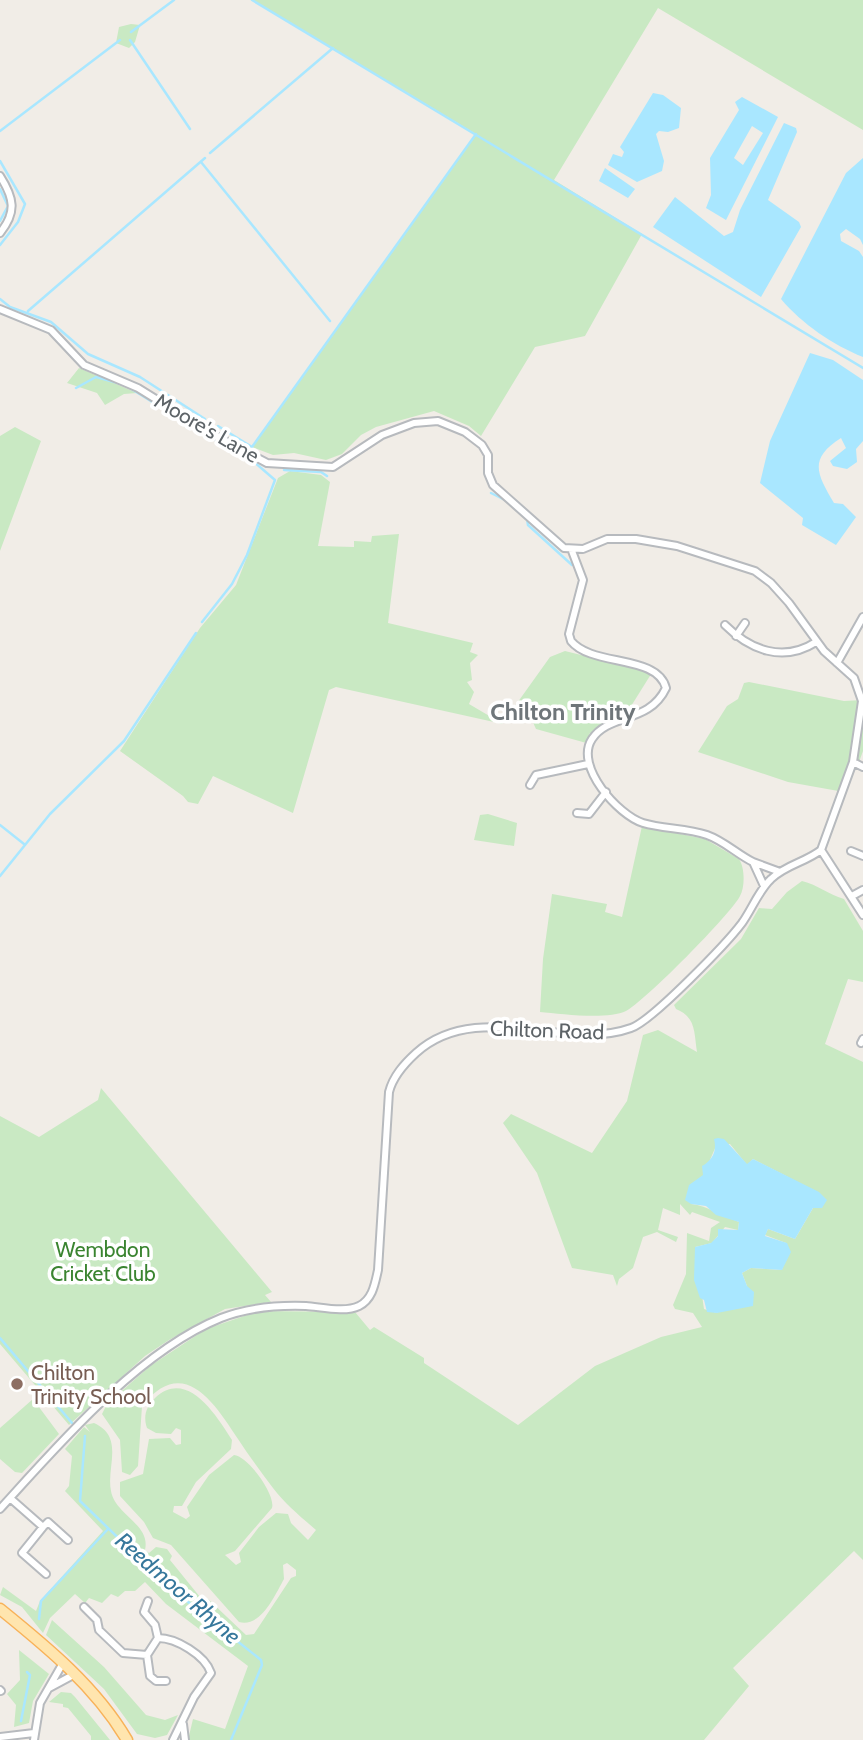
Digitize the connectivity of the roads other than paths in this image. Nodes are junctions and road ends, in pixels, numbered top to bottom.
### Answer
1 (0, 176) edge
2 (0, 233) edge
3 (0, 309) edge
4 (572, 551) junction
5 (863, 617) edge
6 (745, 623) dead end
7 (724, 625) dead end
8 (736, 636) junction
9 (816, 642) junction
10 (837, 663) junction
11 (853, 762) junction
12 (588, 764) junction
13 (863, 767) edge
14 (530, 785) dead end
15 (606, 792) junction
16 (577, 813) dead end
17 (821, 850) junction
18 (851, 852) dead end
19 (863, 856) edge
20 (753, 862) junction
21 (780, 872) junction
22 (764, 886) junction
23 (863, 890) edge
24 (852, 896) junction
25 (863, 915) edge
26 (10, 1498) junction
27 (0, 1509) edge
28 (43, 1527) junction
29 (68, 1540) dead end
30 (46, 1574) dead end
31 (148, 1601) dead end
32 (84, 1607) dead end
33 (0, 1609) edge
34 (158, 1638) junction
35 (147, 1655) junction
36 (63, 1663) junction
37 (75, 1674) junction
38 (166, 1681) dead end
39 (49, 1688) junction
40 (183, 1724) junction
41 (34, 1736) edge
42 (0, 1737) edge
43 (127, 1740) edge
44 (173, 1740) edge
45 (185, 1740) edge

1 - 2 street
3 - 4 street, Moore's Lane
4 - 9 street
4 - 12 street
5 - 10 street
6 - 8 street
7 - 8 street
8 - 9 street
9 - 10 street
10 - 11 street
11 - 13 street
11 - 17 street
12 - 14 street
12 - 15 street
15 - 16 street
15 - 20 street
17 - 21 street, Chilton Road
17 - 24 street
18 - 19 street
20 - 21 street
20 - 22 street
21 - 22 street, Chilton Road
22 - 26 street, Chilton Road
23 - 24 street
24 - 25 street
26 - 27 street, Chilton Road
26 - 28 street
28 - 29 street
28 - 30 street
31 - 34 street
32 - 35 street
33 - 36 main road
34 - 35 street
34 - 40 street
35 - 38 street
36 - 37 main road
36 - 39 street
37 - 39 street
37 - 43 main road
39 - 41 street
40 - 44 street
40 - 45 street
41 - 42 street

